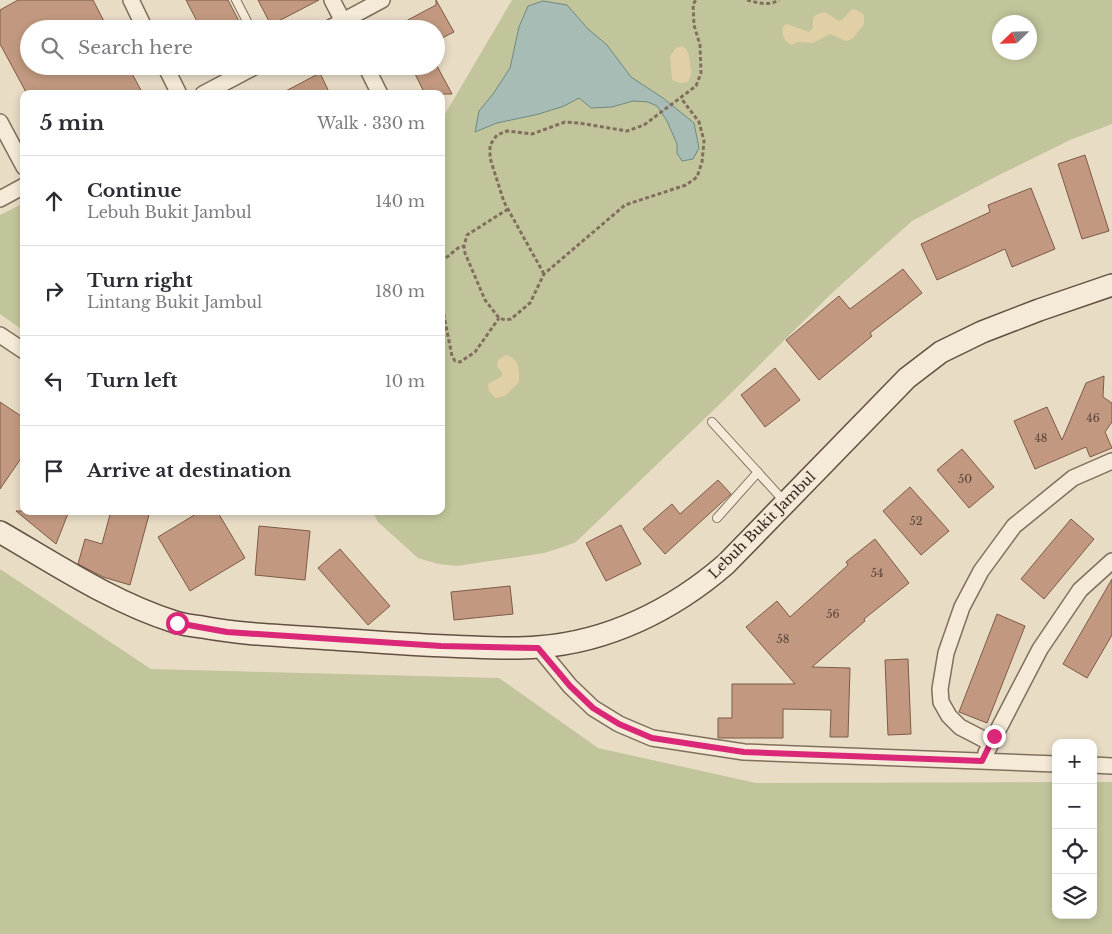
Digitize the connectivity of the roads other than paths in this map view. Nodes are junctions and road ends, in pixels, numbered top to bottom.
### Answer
1 (130, 0) edge
2 (236, 0) edge
3 (332, 0) edge
4 (382, 0) edge
5 (140, 20) edge
6 (246, 20) edge
7 (342, 20) edge
8 (352, 20) edge
9 (170, 75) edge
10 (239, 75) edge
11 (370, 75) edge
12 (177, 90) edge
13 (211, 90) edge
14 (378, 90) edge
15 (0, 122) edge
16 (20, 160) edge
17 (20, 188) edge
18 (0, 199) edge
19 (1112, 285) edge
20 (0, 335) edge
21 (20, 348) edge
22 (712, 422) dead end
23 (1112, 461) edge
24 (758, 472) junction
25 (786, 502) junction
26 (717, 518) dead end
27 (0, 532) edge
28 (1112, 561) edge
29 (538, 648) junction
30 (991, 743) junction
31 (982, 761) junction
32 (1052, 764) edge
33 (1097, 765) edge
34 (1112, 766) edge

1 - 5 street
2 - 6 lane
3 - 7 street
4 - 8 street
9 - 12 street
10 - 13 street
11 - 14 street
15 - 16 street
17 - 18 street
19 - 25 main road, Lebuh Bukit Jambul
20 - 21 street
22 - 24 lane
23 - 30 street
24 - 25 lane
24 - 26 lane
25 - 29 main road, Lebuh Bukit Jambul
27 - 29 main road, Lebuh Bukit Jambul
28 - 30 street
29 - 31 street
30 - 31 street
31 - 32 street
33 - 34 street

